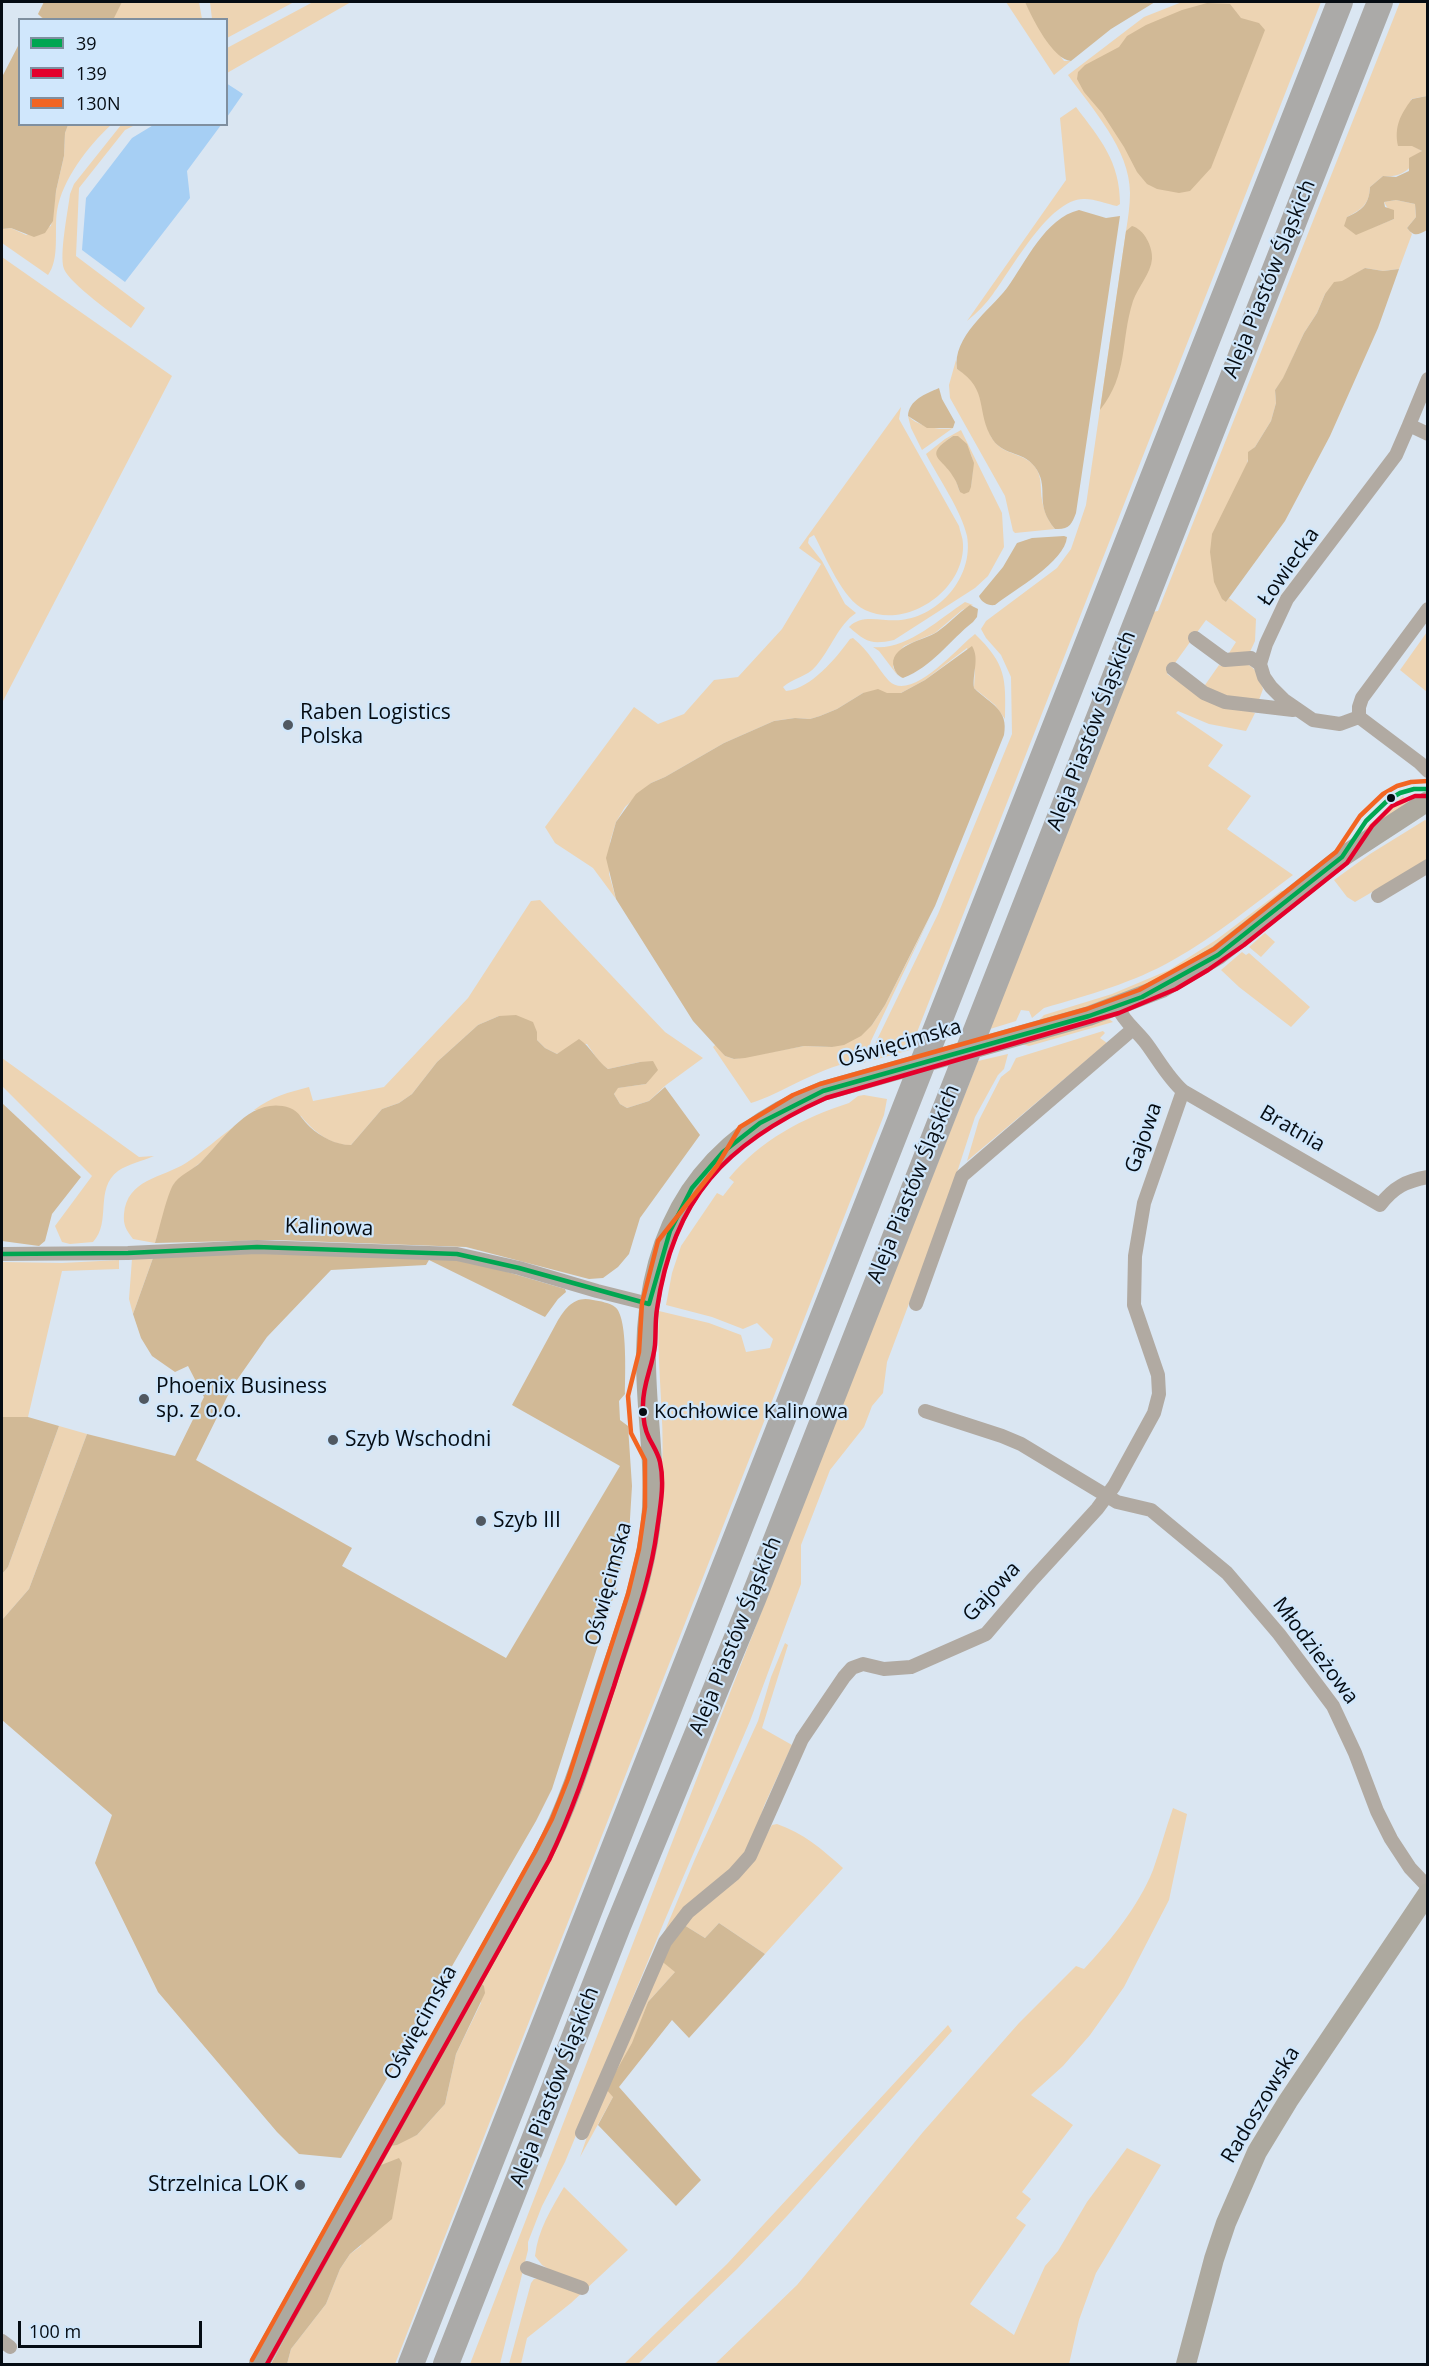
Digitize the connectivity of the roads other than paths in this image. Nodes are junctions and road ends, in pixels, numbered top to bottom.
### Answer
1 (1340, 2) edge
2 (1380, 2) edge
3 (1428, 379) edge
4 (1409, 425) junction
5 (1428, 434) edge
6 (1428, 609) edge
7 (1195, 638) dead end
8 (1260, 663) junction
9 (1173, 669) dead end
10 (1298, 711) junction
11 (1359, 717) junction
12 (1424, 762) edge
13 (1428, 801) edge
14 (1428, 866) edge
15 (1378, 896) dead end
16 (1117, 1006) junction
17 (1133, 1029) junction
18 (1183, 1091) junction
19 (1428, 1177) edge
20 (2, 1254) edge
21 (649, 1304) junction
22 (916, 1304) dead end
23 (925, 1411) dead end
24 (1107, 1496) junction
25 (1428, 1887) edge
26 (1428, 1893) edge
27 (582, 2133) dead end
28 (527, 2268) dead end
29 (582, 2288) dead end
30 (259, 2364) edge
31 (411, 2364) edge
32 (446, 2364) edge
33 (1186, 2364) edge

1 - 31 highway, Aleja Piastów Śląskich
2 - 32 highway, Aleja Piastów Śląskich
3 - 4 street
4 - 5 street
4 - 8 street, Łowiecka
6 - 11 street
7 - 8 street
8 - 10 street
9 - 10 street
10 - 11 street
11 - 12 street
13 - 16 street, Oświęcimska
14 - 15 street
16 - 17 street, Gajowa
16 - 21 street, Oświęcimska
17 - 18 street, Gajowa
17 - 22 street
18 - 19 street, Bratnia
18 - 24 street, Gajowa
20 - 21 street, Kalinowa
21 - 30 street, Oświęcimska
23 - 24 street, Młodzieżowa
24 - 25 street, Młodzieżowa
24 - 27 street, Gajowa
26 - 33 street, Radoszowska
28 - 29 street

